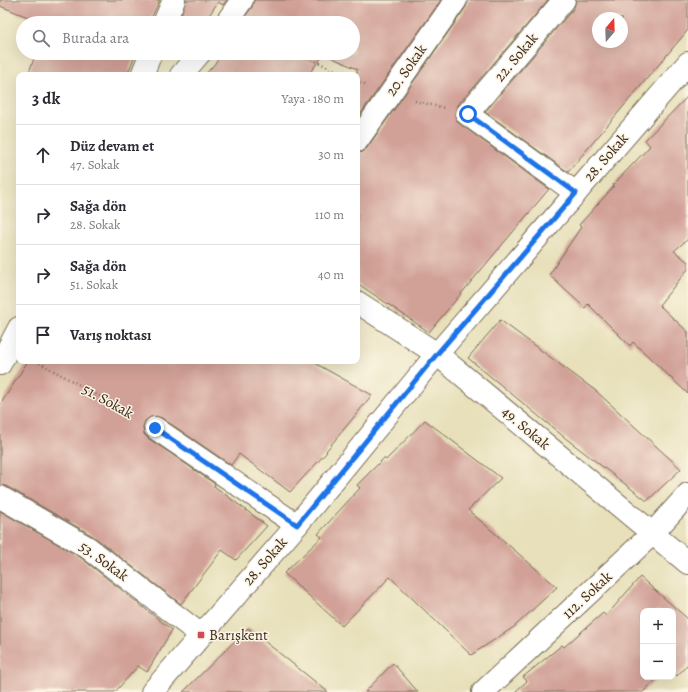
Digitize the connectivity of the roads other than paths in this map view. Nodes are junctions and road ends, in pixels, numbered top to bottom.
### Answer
1 (174, 0) edge
2 (242, 0) edge
3 (456, 0) edge
4 (564, 0) edge
5 (167, 16) edge
6 (231, 16) edge
7 (148, 60) edge
8 (194, 60) edge
9 (688, 63) edge
10 (143, 72) edge
11 (184, 72) edge
12 (360, 137) edge
13 (576, 193) junction
14 (360, 304) edge
15 (16, 334) edge
16 (437, 354) junction
17 (0, 364) edge
18 (155, 428) road end
19 (688, 494) edge
20 (0, 497) edge
21 (297, 525) junction
22 (652, 534) junction
23 (688, 564) edge
24 (201, 635) junction
25 (152, 692) edge
26 (483, 692) edge

1 - 5 street
2 - 6 street
3 - 12 street, 20. Sokak
4 - 13 street, 22. Sokak
7 - 10 street
8 - 11 street
9 - 13 street, 28. Sokak
13 - 16 street, 28. Sokak
14 - 16 street, 49. Sokak
15 - 17 street
16 - 21 street, 28. Sokak
16 - 22 street, 49. Sokak
18 - 21 street
19 - 22 street, 112. Sokak
20 - 24 street, 53. Sokak
21 - 24 street, 28. Sokak
22 - 23 street, 49. Sokak
22 - 26 street, 112. Sokak
24 - 25 street, 28. Sokak

